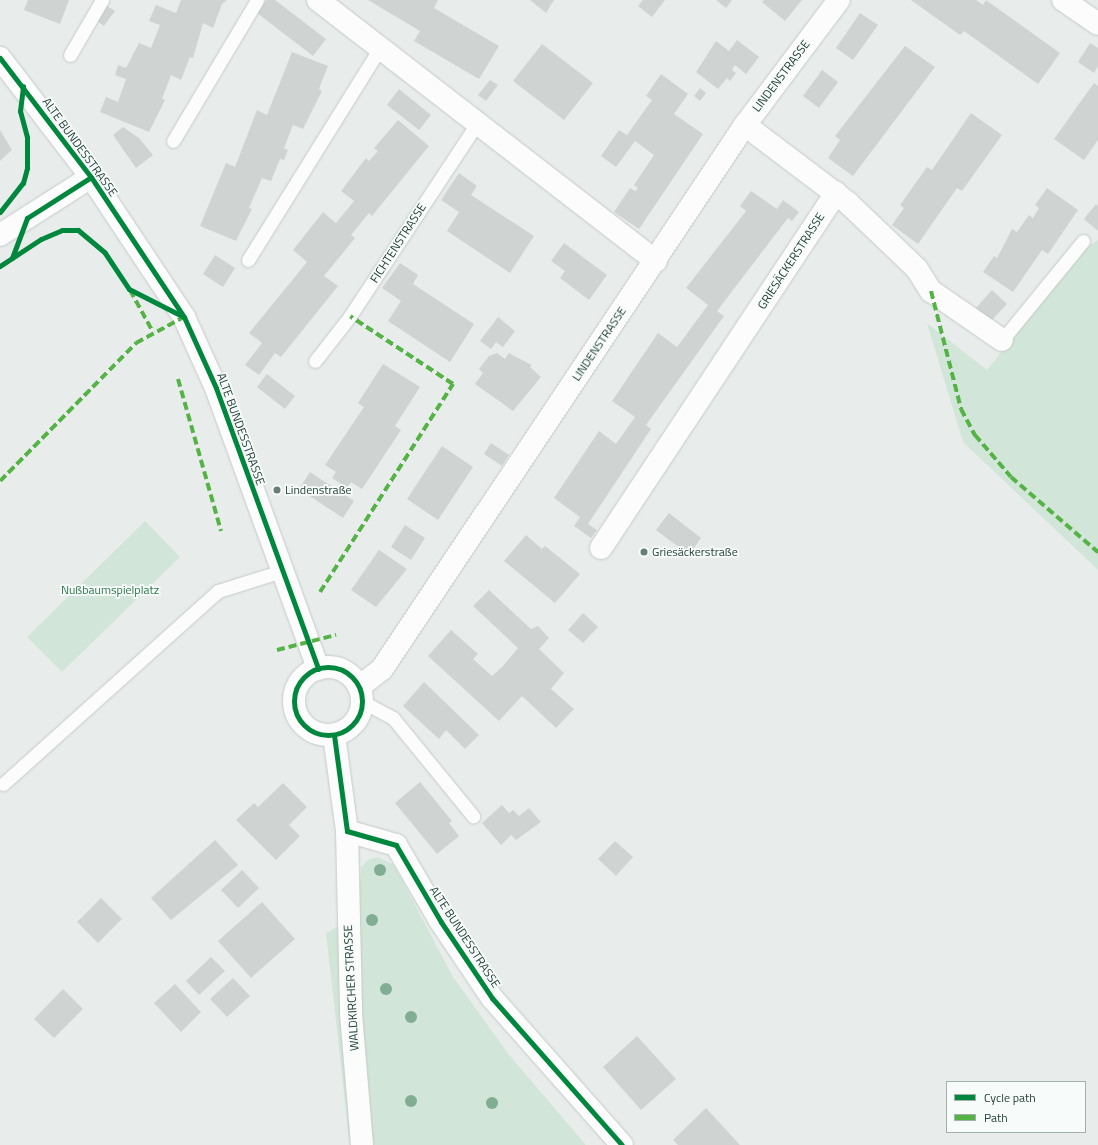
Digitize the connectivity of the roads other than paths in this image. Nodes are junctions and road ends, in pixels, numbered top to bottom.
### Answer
1 (102, 0) edge
2 (257, 0) edge
3 (318, 0) edge
4 (839, 0) edge
5 (1063, 0) edge
6 (1098, 24) edge
7 (380, 48) junction
8 (70, 55) dead end
9 (0, 58) edge
10 (478, 122) junction
11 (745, 125) junction
12 (173, 141) dead end
13 (91, 178) junction
14 (836, 194) junction
15 (0, 235) edge
16 (1083, 241) dead end
17 (248, 260) dead end
18 (656, 261) junction
19 (1002, 340) joint
20 (315, 361) dead end
21 (601, 548) dead end
22 (282, 571) junction
23 (318, 669) junction
24 (361, 694) junction
25 (334, 735) junction
26 (3, 784) dead end
27 (473, 816) dead end
28 (348, 831) junction
29 (362, 1145) edge
30 (622, 1145) edge

1 - 8 lane
2 - 12 lane
3 - 7 street
4 - 11 street, LINDENSTRASSE
5 - 6 street
7 - 10 street
7 - 17 lane
9 - 13 street, ALTE BUNDESSTRASSE
10 - 18 street
10 - 20 lane, FICHTENSTRASSE
11 - 14 street
11 - 18 street, LINDENSTRASSE
13 - 15 street
13 - 22 street, ALTE BUNDESSTRASSE
14 - 19 street
14 - 21 street, GRIESÄCKERSTRASSE
16 - 19 lane
18 - 24 street, LINDENSTRASSE
22 - 23 street, ALTE BUNDESSTRASSE
22 - 26 lane
23 - 24 street
23 - 25 street
24 - 25 street
24 - 27 lane
25 - 28 street
28 - 29 street, WALDKIRCHER STRASSE
28 - 30 street, ALTE BUNDESSTRASSE

